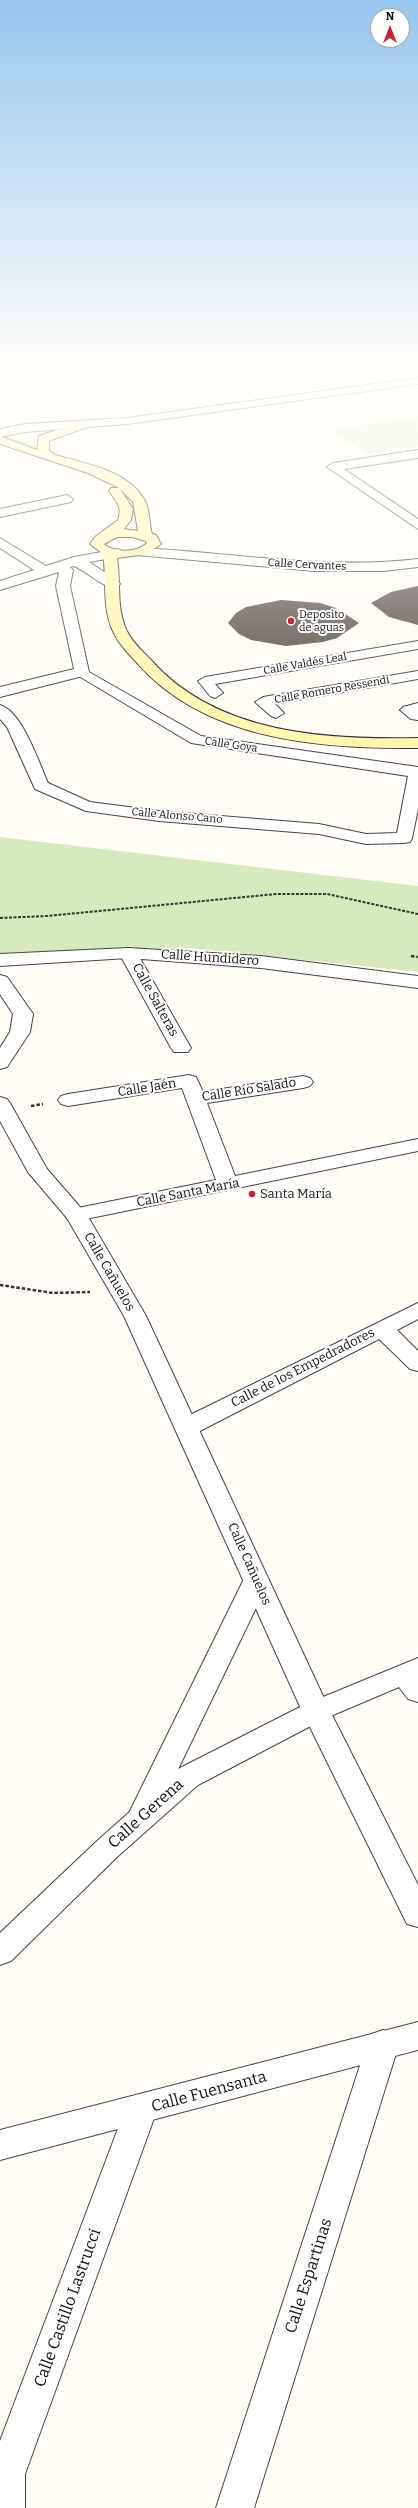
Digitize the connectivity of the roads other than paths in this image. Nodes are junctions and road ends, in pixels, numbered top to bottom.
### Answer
1 (84, 476) edge
2 (103, 476) edge
3 (345, 476) edge
4 (67, 499) dead end
5 (0, 513) edge
6 (418, 525) edge
7 (108, 536) junction
8 (150, 539) junction
9 (0, 542) edge
10 (97, 544) junction
11 (139, 552) junction
12 (112, 553) junction
13 (197, 554) junction
14 (74, 561) junction
15 (418, 563) edge
16 (52, 568) junction
17 (113, 581) junction
18 (0, 586) edge
19 (418, 645) edge
20 (339, 659) junction
21 (284, 668) junction
22 (82, 672) junction
23 (418, 675) edge
24 (368, 684) junction
25 (0, 692) edge
26 (214, 693) dead end
27 (312, 693) junction
28 (0, 710) edge
29 (276, 713) dead end
30 (418, 743) edge
31 (404, 838) joint
32 (128, 953) junction
33 (0, 960) edge
34 (0, 981) edge
35 (418, 982) edge
36 (181, 1048) dead end
37 (0, 1063) edge
38 (303, 1082) dead end
39 (195, 1099) junction
40 (68, 1100) road end
41 (2, 1106) edge
42 (418, 1145) edge
43 (228, 1185) junction
44 (76, 1215) junction
45 (418, 1310) edge
46 (382, 1328) junction
47 (418, 1364) edge
48 (187, 1427) junction
49 (256, 1581) junction
50 (414, 1678) edge
51 (316, 1711) junction
52 (140, 1819) junction
53 (418, 1915) edge
54 (0, 1952) edge
55 (418, 2036) edge
56 (383, 2044) junction
57 (141, 2110) junction
58 (0, 2145) edge
59 (6, 2508) edge
60 (234, 2508) edge

1 - 7 main road
2 - 8 main road
3 - 6 street
4 - 5 street
7 - 8 main road
7 - 10 main road
8 - 11 main road
8 - 13 street, Calle Cervantes
9 - 16 street
10 - 12 main road
10 - 14 street
11 - 12 main road
11 - 13 street, Calle Cervantes
11 - 17 main road
12 - 14 street
12 - 17 main road
13 - 15 street, Calle Cervantes
14 - 16 street
14 - 17 street
16 - 18 street
16 - 22 street
17 - 30 main road
19 - 20 street, Calle Valdés Leal
20 - 21 street, Calle Valdés Leal
20 - 24 street
21 - 26 street, Calle Valdés Leal
21 - 27 street
22 - 25 street
22 - 31 street, Calle Goya
23 - 24 street, Calle Romero Ressendi
24 - 27 street, Calle Romero Ressendi
27 - 29 street, Calle Romero Ressendi
28 - 31 street, Calle Alonso Cano
32 - 33 street, Calle Hundidero
32 - 35 street, Calle Hundidero
32 - 36 street, Calle Salteras
34 - 37 street
38 - 39 street, Calle Río Salado
39 - 40 street, Calle Jaén
39 - 43 street, Calle Jaén
41 - 44 street, Calle Cañuelos
42 - 43 street, Calle Santa María
43 - 44 street, Calle Santa María
44 - 48 street, Calle Cañuelos
45 - 46 street, Calle de los Empedradores
46 - 47 street
46 - 48 street, Calle de los Empedradores
48 - 49 street, Calle Cañuelos
49 - 51 street, Calle Cañuelos
49 - 52 street
50 - 51 street, Calle Gerena
51 - 52 street, Calle Gerena
51 - 53 street, Calle Cañuelos
52 - 54 street, Calle Gerena
55 - 56 street, Calle Fuensanta
56 - 57 street, Calle Fuensanta
56 - 60 street, Calle Espartinas
57 - 58 street, Calle Fuensanta
57 - 59 street, Calle Castillo Lastrucci

